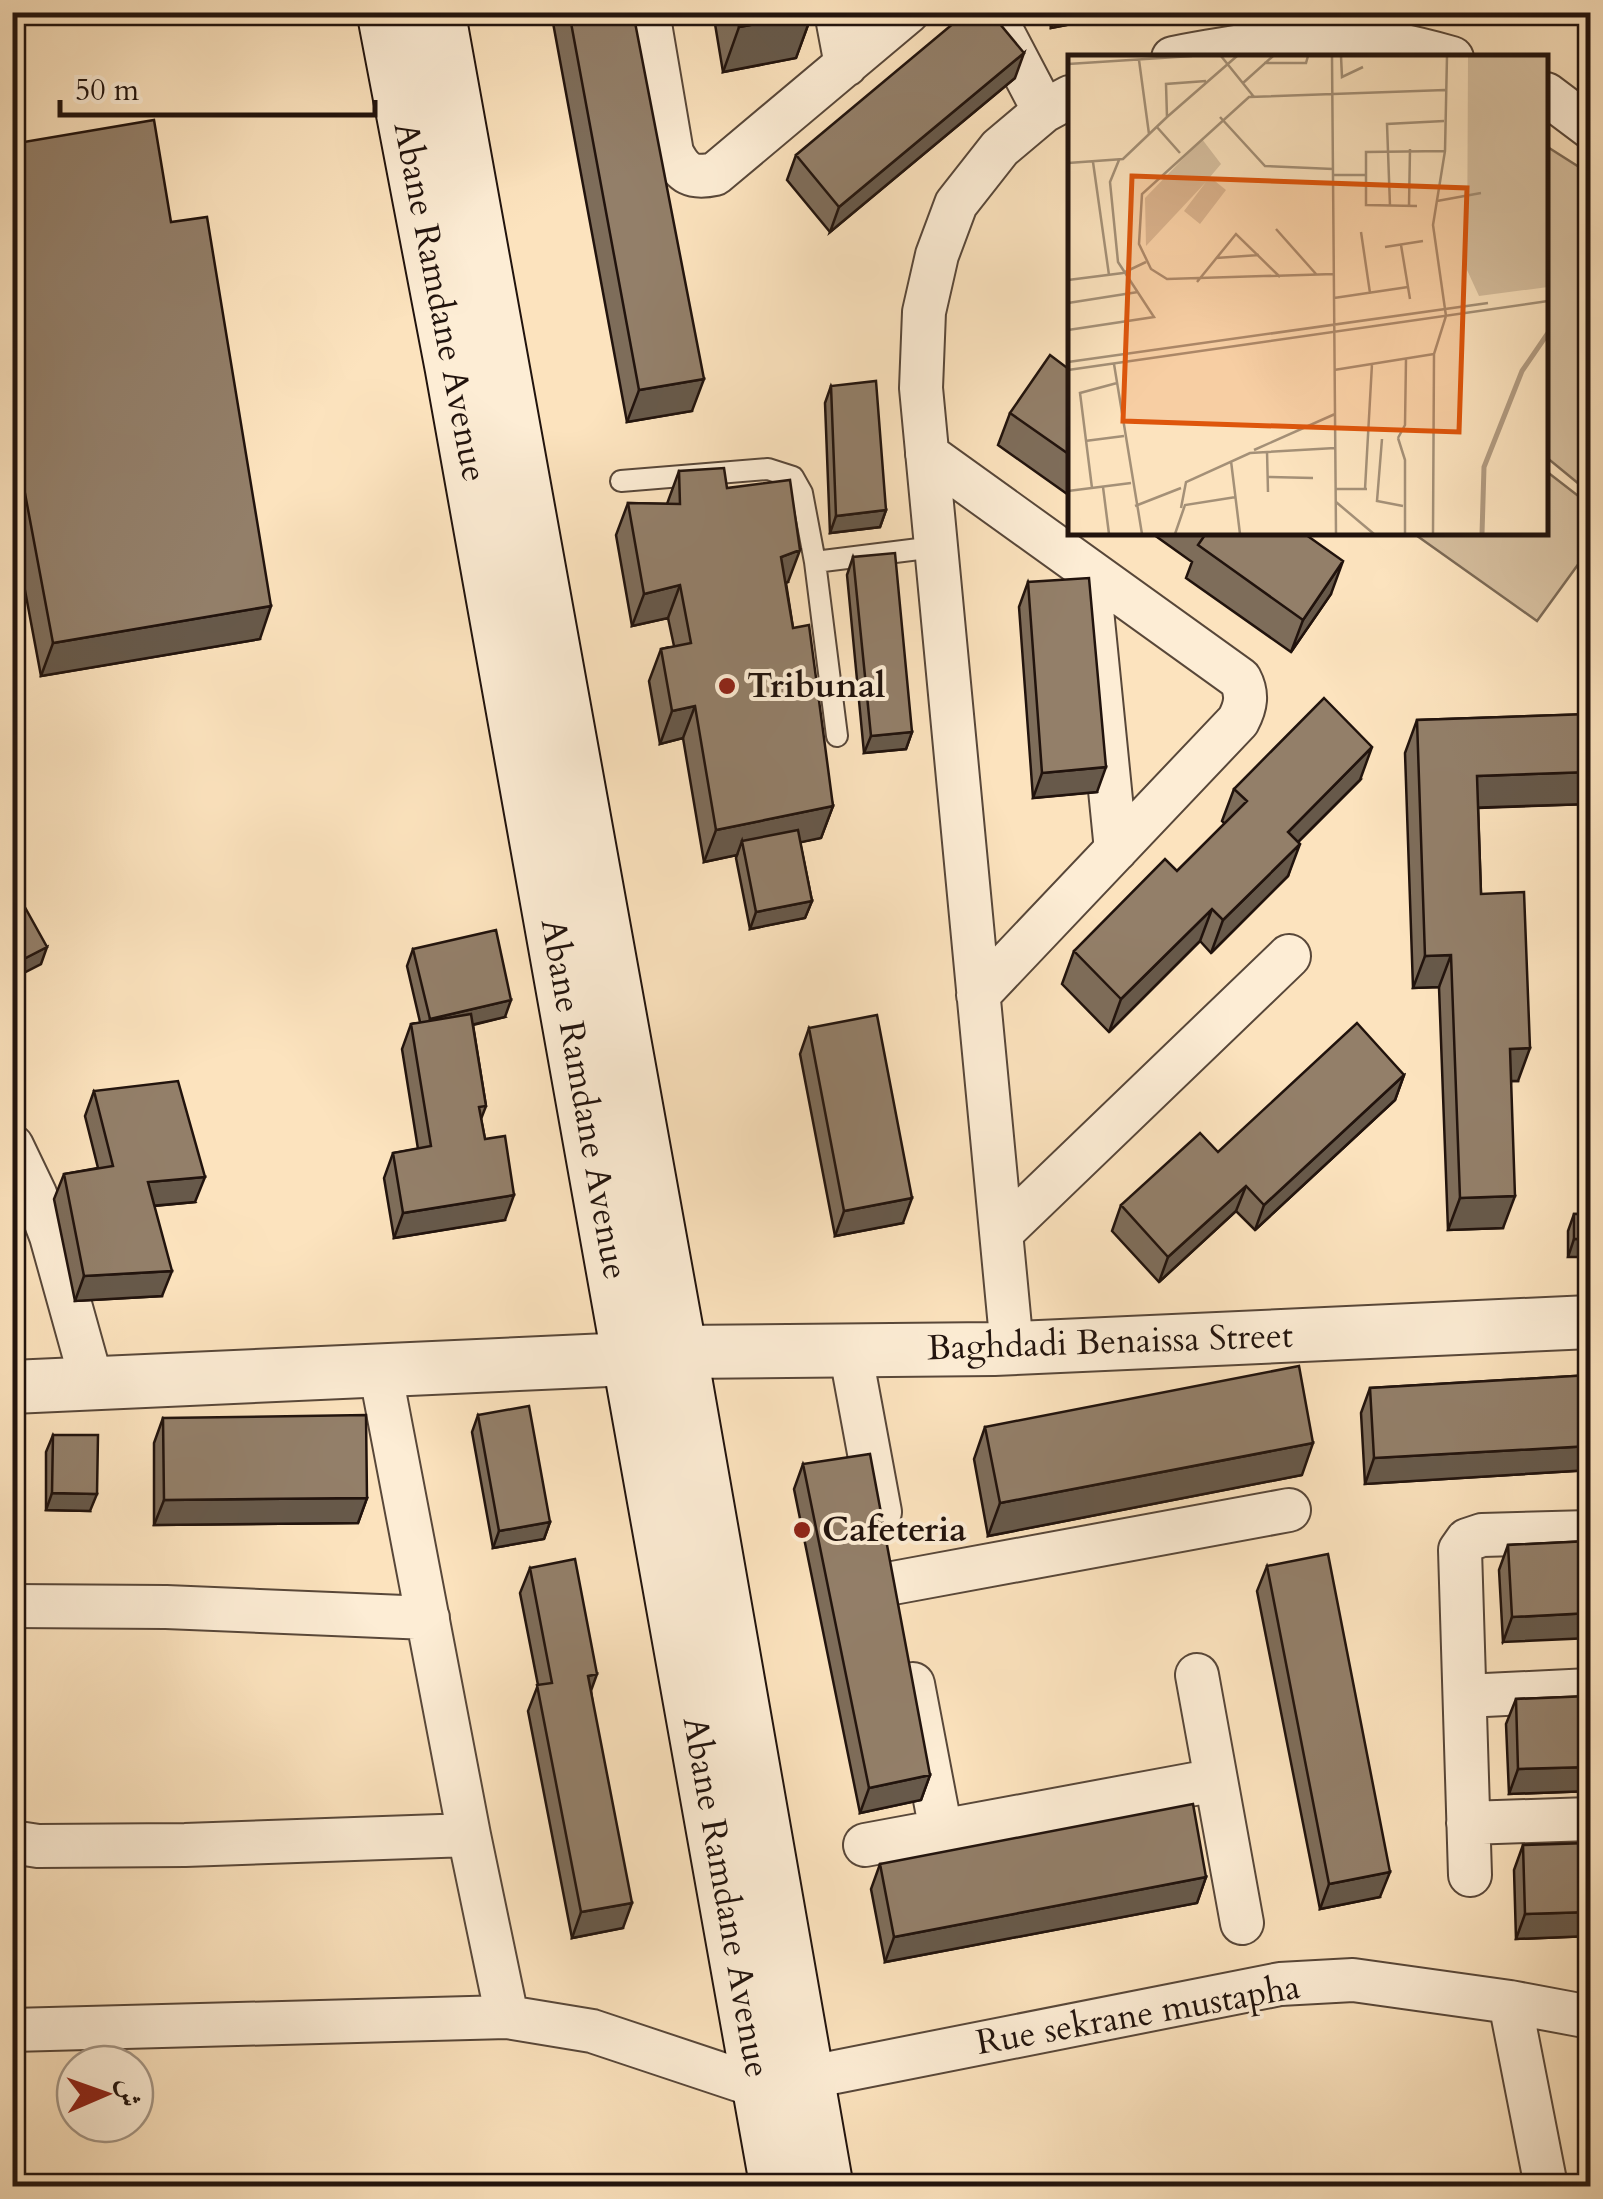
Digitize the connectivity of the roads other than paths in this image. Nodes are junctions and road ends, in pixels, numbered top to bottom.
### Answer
1 (386, 12) edge
2 (437, 12) edge
3 (648, 12) edge
4 (836, 12) edge
5 (908, 12) edge
6 (992, 12) edge
7 (1188, 55) edge
8 (1441, 55) edge
9 (846, 65) junction
10 (1548, 96) edge
11 (1057, 104) edge
12 (1590, 127) edge
13 (927, 454) junction
14 (621, 481) dead end
15 (936, 548) junction
16 (815, 562) junction
17 (1088, 570) junction
18 (837, 736) dead end
19 (1116, 850) junction
20 (1289, 956) dead end
21 (978, 994) junction
22 (12, 1146) edge
23 (1001, 1233) junction
24 (1590, 1322) edge
25 (1012, 1348) junction
26 (850, 1350) junction
27 (654, 1356) junction
28 (380, 1370) junction
29 (92, 1383) junction
30 (12, 1387) edge
31 (1289, 1510) dead end
32 (1590, 1532) edge
33 (12, 1606) edge
34 (899, 1615) junction
35 (428, 1618) junction
36 (1197, 1674) dead end
37 (1590, 1690) edge
38 (1465, 1696) junction
39 (1216, 1780) junction
40 (1590, 1819) edge
41 (1468, 1823) junction
42 (940, 1831) junction
43 (469, 1835) junction
44 (12, 1842) edge
45 (865, 1846) dead end
46 (1470, 1875) dead end
47 (1242, 1923) dead end
48 (1510, 2002) junction
49 (506, 2017) junction
50 (1590, 2017) edge
51 (12, 2030) edge
52 (783, 2083) junction
53 (778, 2186) edge
54 (825, 2186) edge
55 (1546, 2186) edge

1 - 27 main road, Abane Ramdane Avenue
2 - 27 main road, Abane Ramdane Avenue
3 - 9 street
4 - 9 street
5 - 9 street
6 - 11 street
7 - 8 street
10 - 12 street
11 - 13 street
13 - 15 street
13 - 17 street
14 - 16 lane
15 - 16 lane
15 - 21 street
16 - 18 lane
17 - 19 street
17 - 19 street
19 - 21 street
20 - 23 street
21 - 23 street
22 - 29 street
23 - 25 street
24 - 25 street, Baghdadi Benaissa Street
25 - 26 street, Baghdadi Benaissa Street
26 - 27 street, Baghdadi Benaissa Street
26 - 34 street
27 - 28 street, Baghdadi Benaissa Street
27 - 52 main road, Abane Ramdane Avenue
28 - 29 street, Baghdadi Benaissa Street
28 - 35 street
29 - 30 street, Baghdadi Benaissa Street
31 - 34 street
32 - 38 street
33 - 35 street
34 - 42 street
35 - 43 street
36 - 39 street
37 - 38 street
38 - 41 street
39 - 42 street
39 - 47 street
40 - 41 street
41 - 46 street
42 - 45 street
43 - 44 street
43 - 49 street
48 - 50 street, Rue sekrane mustapha
48 - 52 street, Rue sekrane mustapha
48 - 55 street
49 - 51 street
49 - 52 street
52 - 53 main road, Abane Ramdane Avenue
52 - 54 main road, Abane Ramdane Avenue

